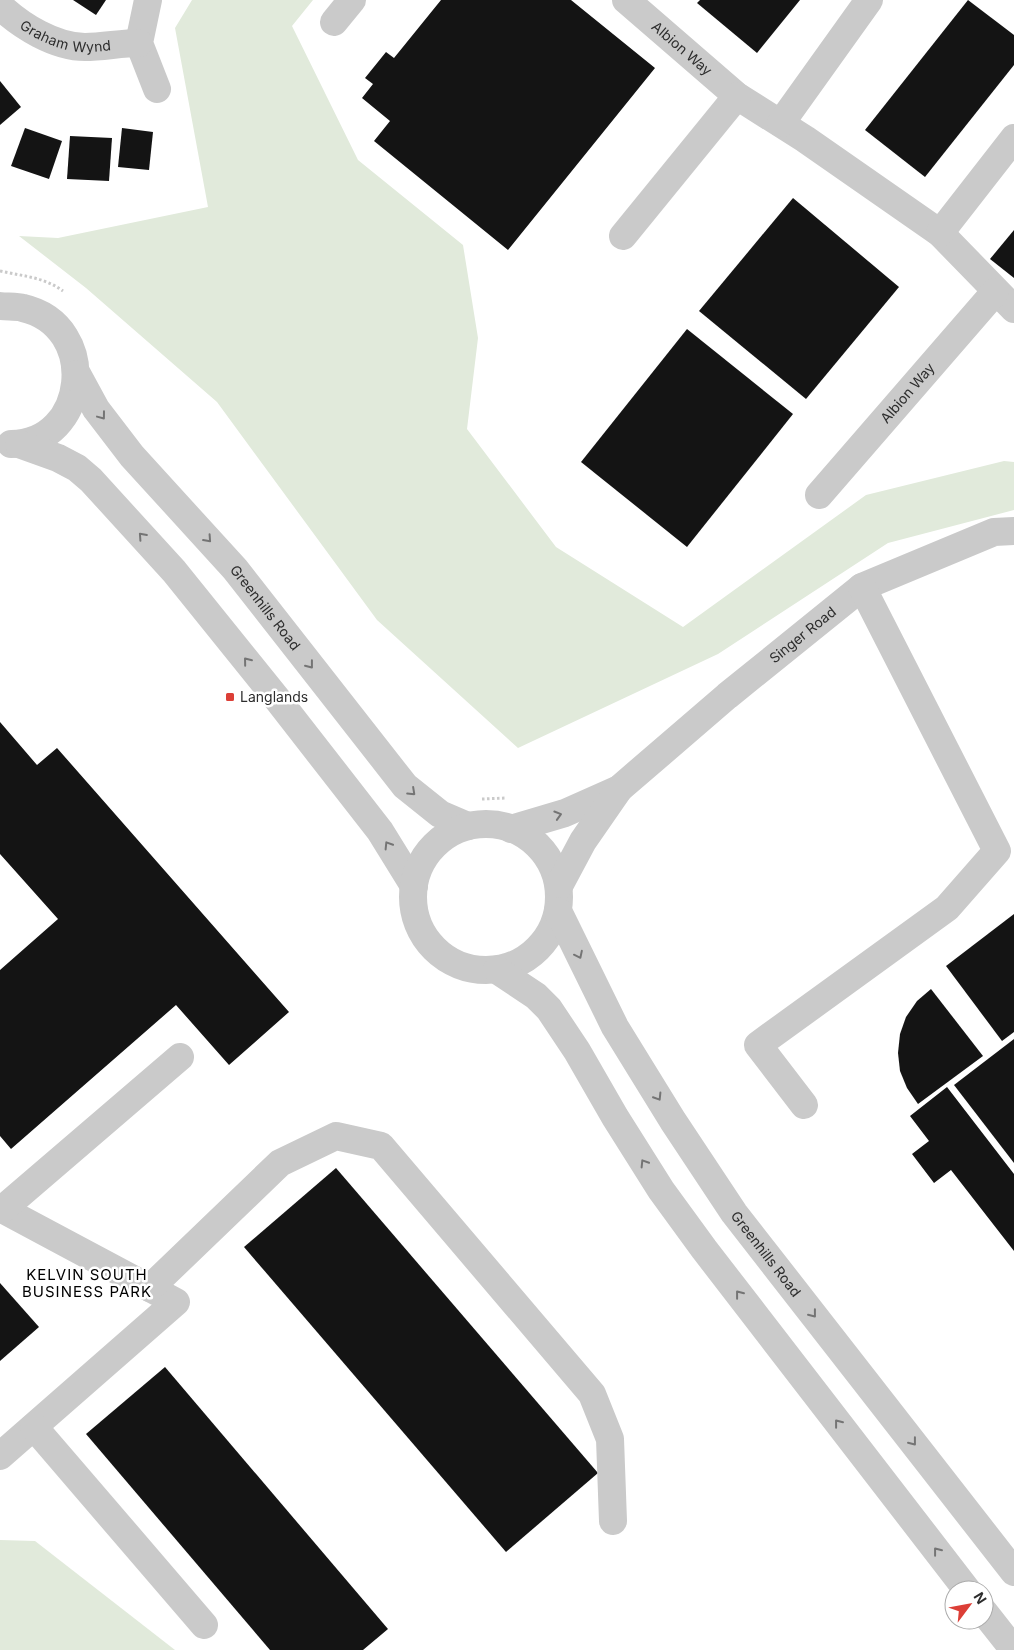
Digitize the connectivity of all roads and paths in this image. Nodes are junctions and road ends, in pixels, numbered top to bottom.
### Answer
1 (148, 0) edge
2 (352, 0) edge
3 (626, 0) edge
4 (869, 0) edge
5 (0, 6) edge
6 (334, 22) dead end
7 (139, 42) junction
8 (157, 90) dead end
9 (736, 96) junction
10 (781, 123) junction
11 (1014, 138) edge
12 (940, 233) junction
13 (623, 236) dead end
14 (0, 271) edge
15 (67, 294) dead end
16 (1004, 301) edge
17 (0, 306) edge
18 (77, 374) junction
19 (5, 444) edge
20 (819, 495) dead end
21 (1014, 530) edge
22 (862, 587) junction
23 (619, 789) junction
24 (512, 798) dead end
25 (478, 799) dead end
26 (468, 826) junction
27 (511, 829) junction
28 (1006, 846) edge
29 (414, 886) junction
30 (558, 898) junction
31 (497, 970) junction
32 (180, 1057) dead end
33 (804, 1105) dead end
34 (1, 1208) edge
35 (150, 1288) junction
36 (34, 1427) junction
37 (0, 1456) edge
38 (613, 1521) dead end
39 (1014, 1572) edge
40 (959, 1580) edge
41 (204, 1625) dead end
42 (994, 1625) edge
43 (1014, 1650) edge

1 - 7 street
2 - 6 street
3 - 9 street, Albion Way
4 - 10 street
5 - 7 street, Graham Wynd
7 - 8 street
9 - 10 street, Albion Way
9 - 13 street
10 - 12 street, Albion Way
11 - 12 street
12 - 16 street, Albion Way
14 - 15 path
16 - 20 street, Albion Way
17 - 18 street
18 - 19 street
18 -> 26 street, Greenhills Road
29 -> 19 street
21 - 22 street, Singer Road
22 - 23 street, Singer Road
22 - 28 street
27 -> 23 street, Singer Road
23 - 30 street, Singer Road
24 - 25 path
26 - 27 street
26 - 29 street
27 - 30 street
28 - 33 street
29 - 31 street
30 - 31 street
30 -> 39 street, Greenhills Road
40 -> 31 street
32 - 34 street
34 - 35 street
35 - 36 street
35 - 38 street
36 - 37 street
36 - 41 street
42 - 43 street

